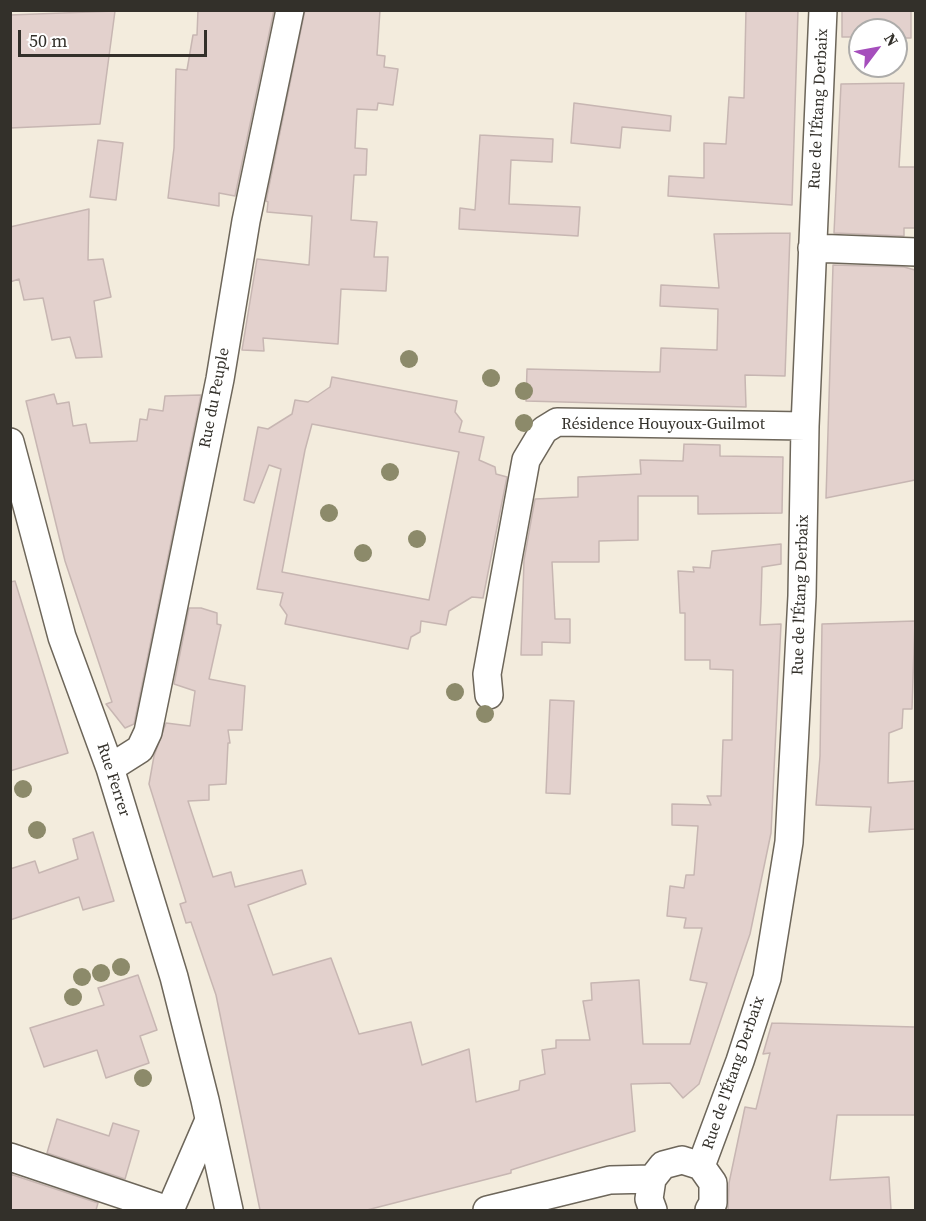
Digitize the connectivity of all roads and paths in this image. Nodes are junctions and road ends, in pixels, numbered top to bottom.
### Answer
1 (290, 10) edge
2 (823, 10) edge
3 (812, 248) junction
4 (915, 252) edge
5 (805, 426) junction
6 (10, 442) edge
7 (489, 695) dead end
8 (110, 768) junction
9 (209, 1120) junction
10 (10, 1157) edge
11 (701, 1166) junction
12 (652, 1179) junction
13 (169, 1210) edge
14 (229, 1210) edge
15 (488, 1210) edge
16 (653, 1210) edge
17 (709, 1210) edge

1 - 8 street, Rue du Peuple
2 - 3 street, Rue de l'Étang Derbaix
3 - 4 street
3 - 5 street, Rue de l'Étang Derbaix
5 - 7 street, Résidence Houyoux-Guilmot
5 - 11 street, Rue de l'Étang Derbaix
6 - 8 street, Rue Ferrer
8 - 9 street, Rue Ferrer
9 - 13 street
9 - 14 street, Rue Ferrer
10 - 13 street
11 - 12 street
11 - 17 street
12 - 15 street
12 - 16 street

